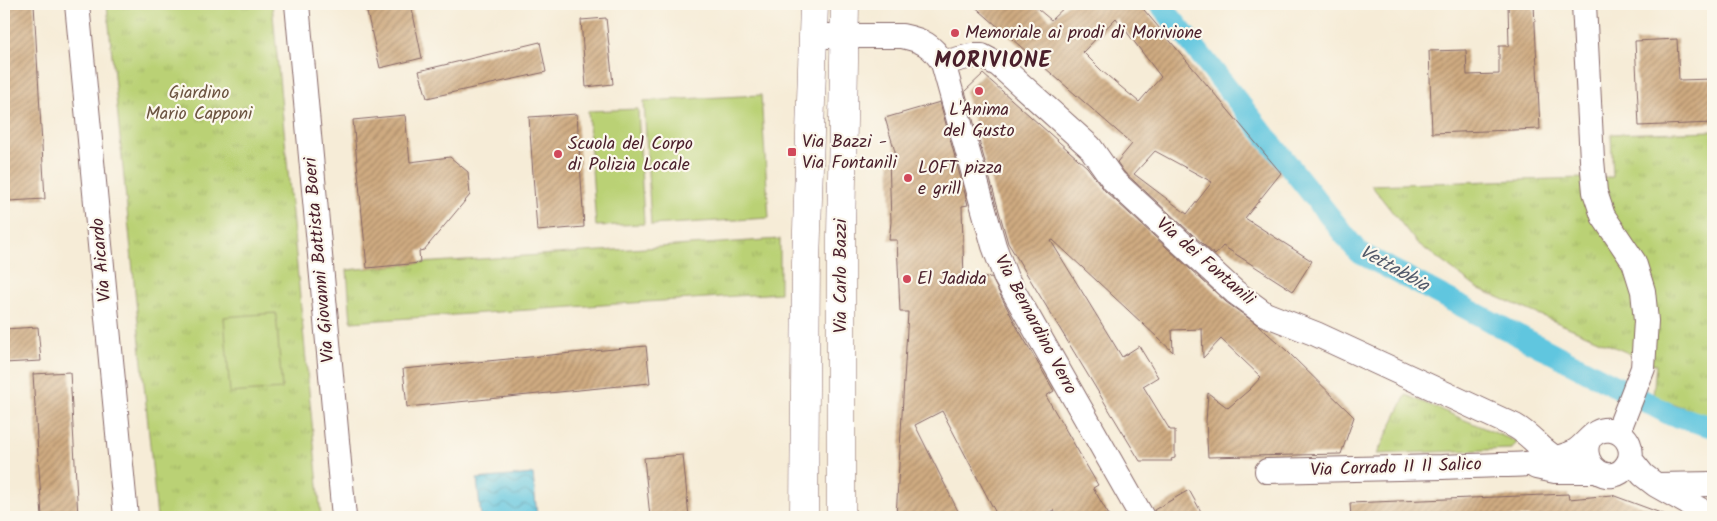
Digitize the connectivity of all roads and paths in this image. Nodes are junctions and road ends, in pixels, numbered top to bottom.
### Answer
1 (77, 4) edge
2 (297, 4) edge
3 (814, 4) edge
4 (845, 4) edge
5 (1584, 4) edge
6 (843, 35) junction
7 (812, 36) junction
8 (944, 62) junction
9 (1620, 427) junction
10 (1588, 441) junction
11 (1556, 458) junction
12 (1630, 459) junction
13 (1525, 464) junction
14 (1267, 471) dead end
15 (1596, 471) junction
16 (1713, 484) edge
17 (1656, 485) junction
18 (126, 517) edge
19 (344, 517) edge
20 (804, 517) edge
21 (840, 517) edge
22 (1142, 517) edge
23 (1713, 517) edge

1 - 18 street, Via Aicardo
2 - 19 street, Via Giovanni Battista Boeri
3 - 7 main road, Via Carlo Bazzi
4 - 6 main road, Via Carlo Bazzi
5 - 9 street
6 - 7 street
6 - 8 street
6 - 21 main road, Via Carlo Bazzi
7 - 20 main road, Via Carlo Bazzi
8 - 11 street, Via dei Fontanili
8 - 22 street, Via Bernardino Verro
9 - 10 street, Via Corrado II Il Salico
9 - 12 street
10 - 11 street, Via Corrado II Il Salico
10 - 15 street
11 - 13 street, Via Corrado II Il Salico
12 - 15 street, Via Corrado II Il Salico
12 - 17 street
13 - 14 street, Via Corrado II Il Salico
13 - 15 street, Via Corrado II Il Salico
16 - 17 street
17 - 23 street

